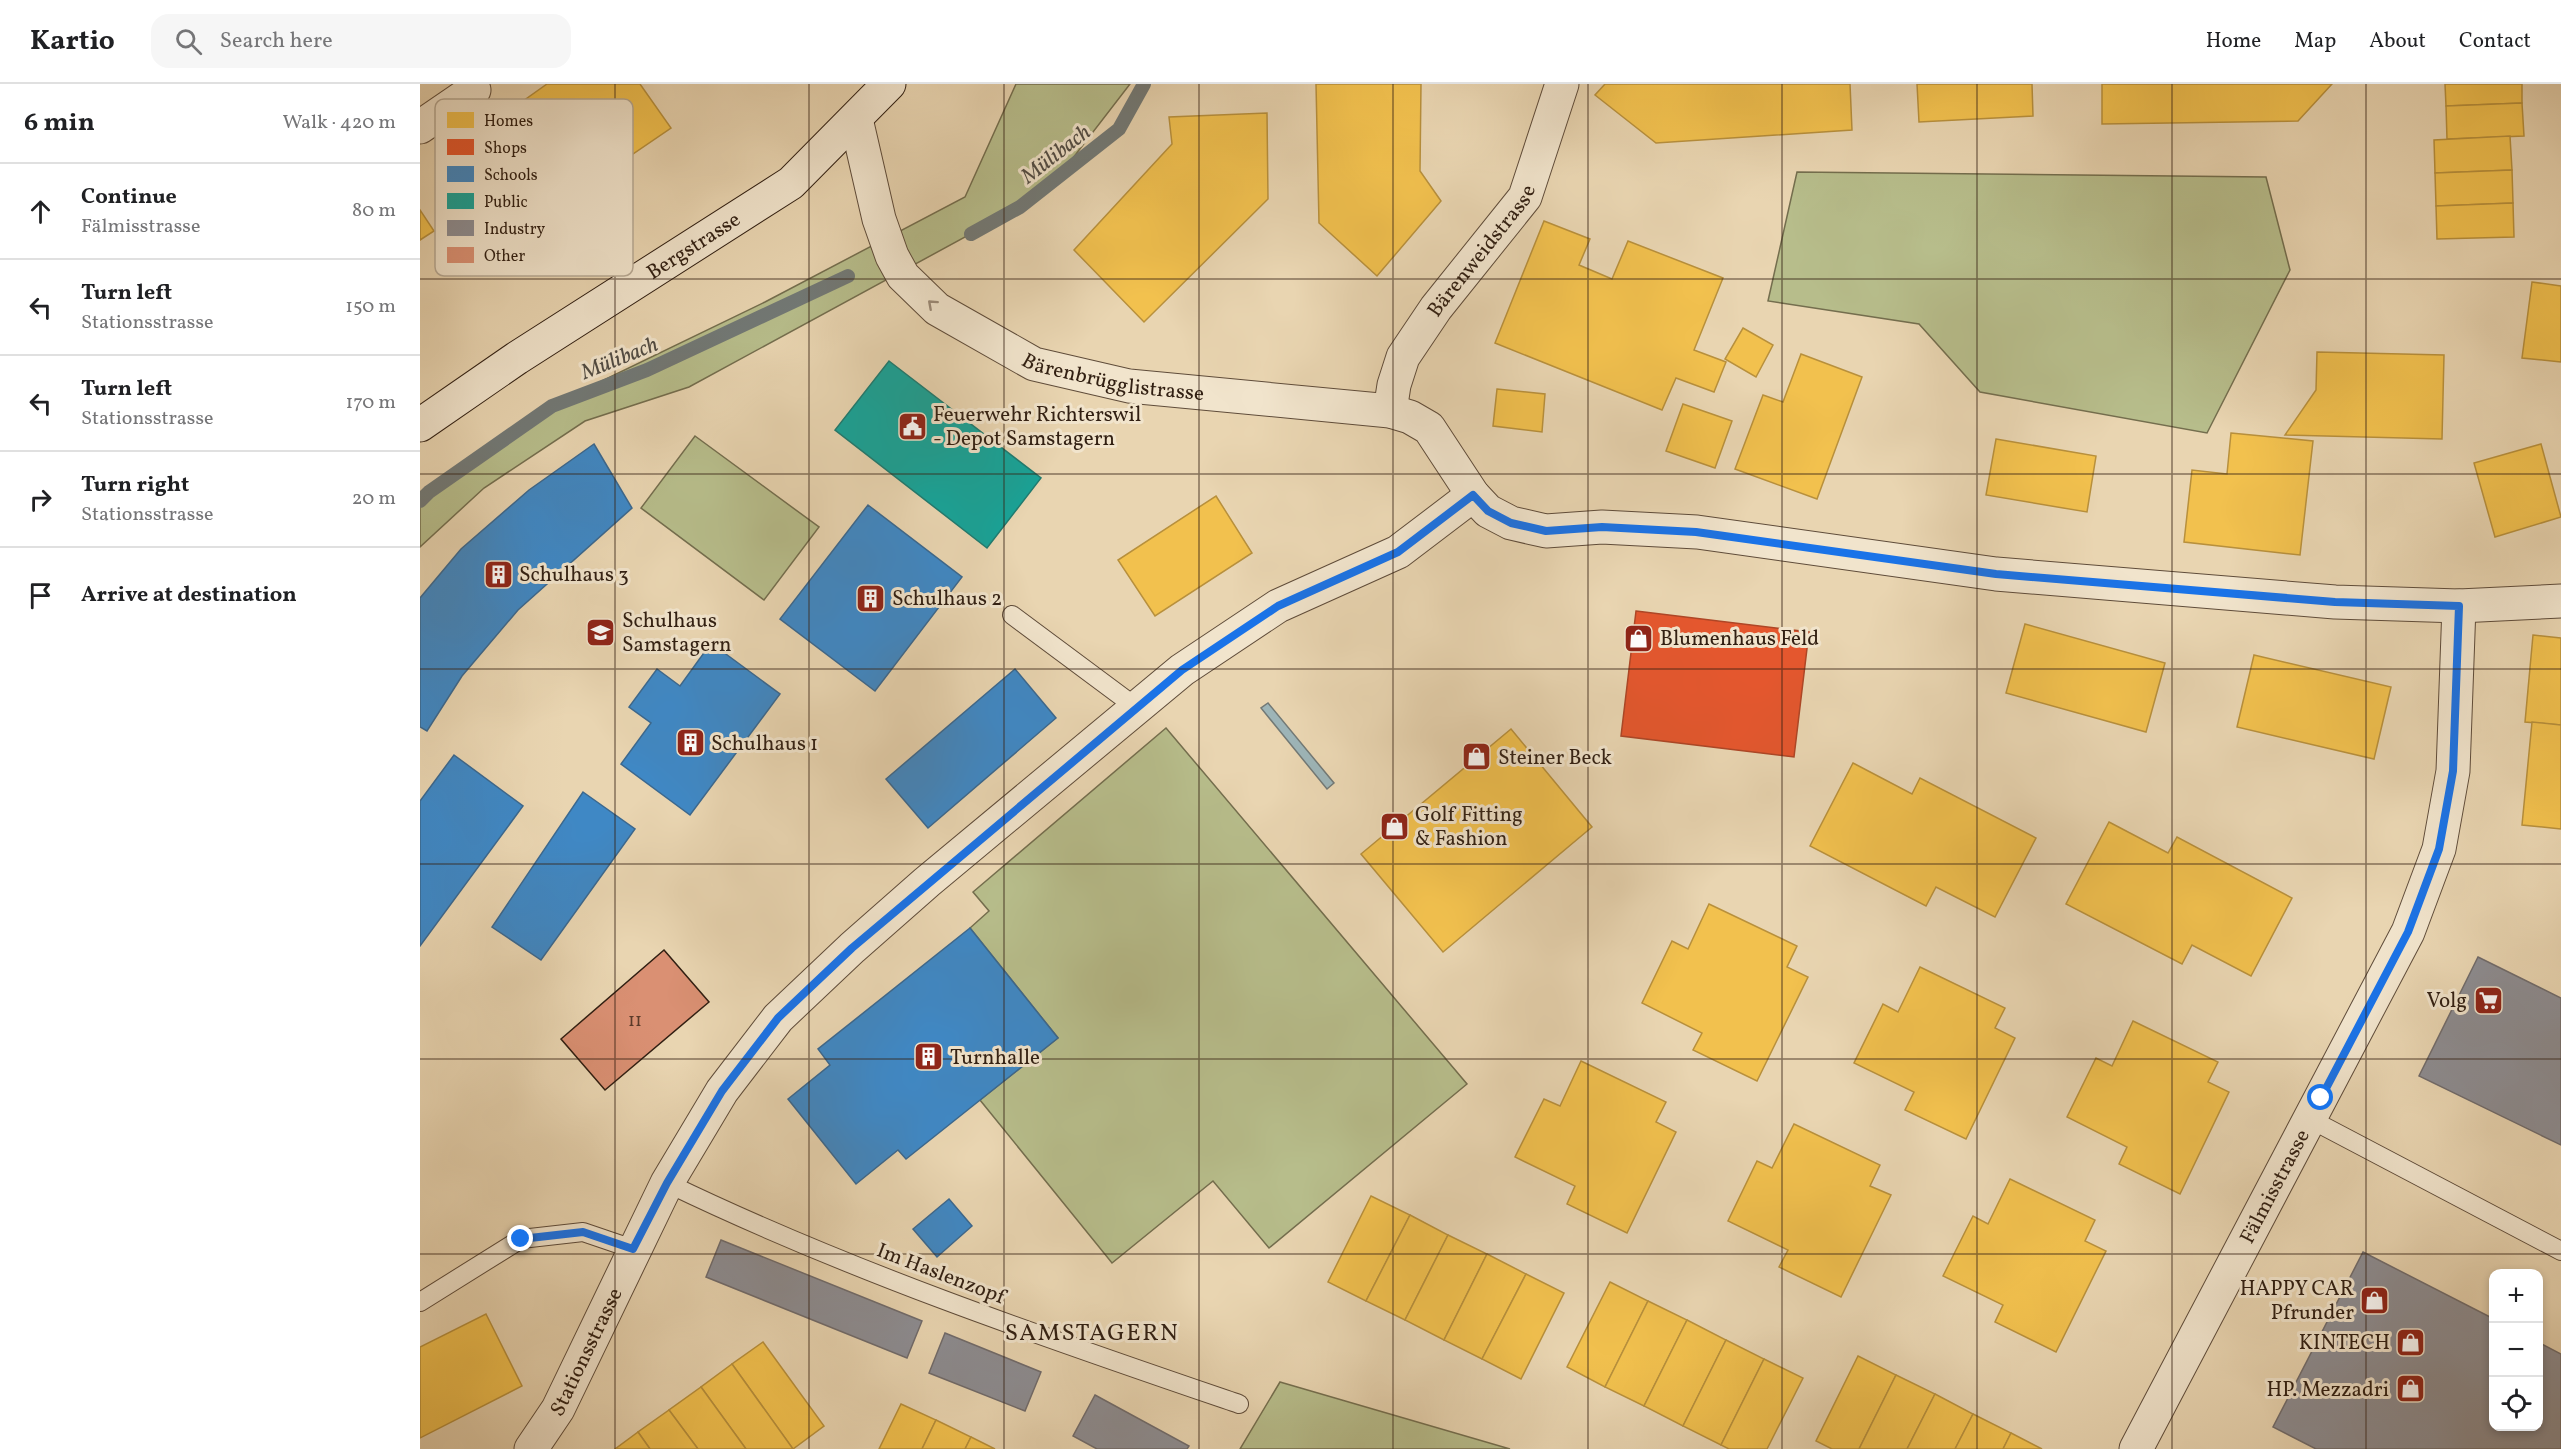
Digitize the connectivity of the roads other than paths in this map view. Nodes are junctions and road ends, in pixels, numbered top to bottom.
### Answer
1 (1562, 84) edge
2 (881, 86) edge
3 (474, 90) dead end
4 (461, 99) edge
5 (435, 117) edge
6 (856, 119) junction
7 (420, 127) edge
8 (1390, 411) junction
9 (420, 425) edge
10 (1473, 495) junction
11 (2561, 601) edge
12 (2459, 606) junction
13 (1012, 615) dead end
14 (1137, 708) junction
15 (2310, 1119) junction
16 (667, 1183) junction
17 (633, 1249) junction
18 (2561, 1251) edge
19 (420, 1302) edge
20 (1239, 1404) dead end
21 (531, 1449) edge
22 (2136, 1449) edge

1 - 8 street, Bärenweidstrasse
2 - 6 street, Bergstrasse
3 - 4 street
5 - 7 street
8 -> 6 street, Bärenbrügglistrasse
6 - 9 street, Bergstrasse
8 - 10 street, Bärenbrügglistrasse
10 - 12 street
10 - 14 street, Stationsstrasse
11 - 12 street
12 - 15 street, Fälmisstrasse
13 - 14 lane
14 - 16 street, Stationsstrasse
15 - 18 lane
15 - 22 street, Fälmisstrasse
16 - 17 street, Stationsstrasse
16 - 20 lane, Im Haslenzopf
17 - 19 lane
17 - 21 street, Stationsstrasse

